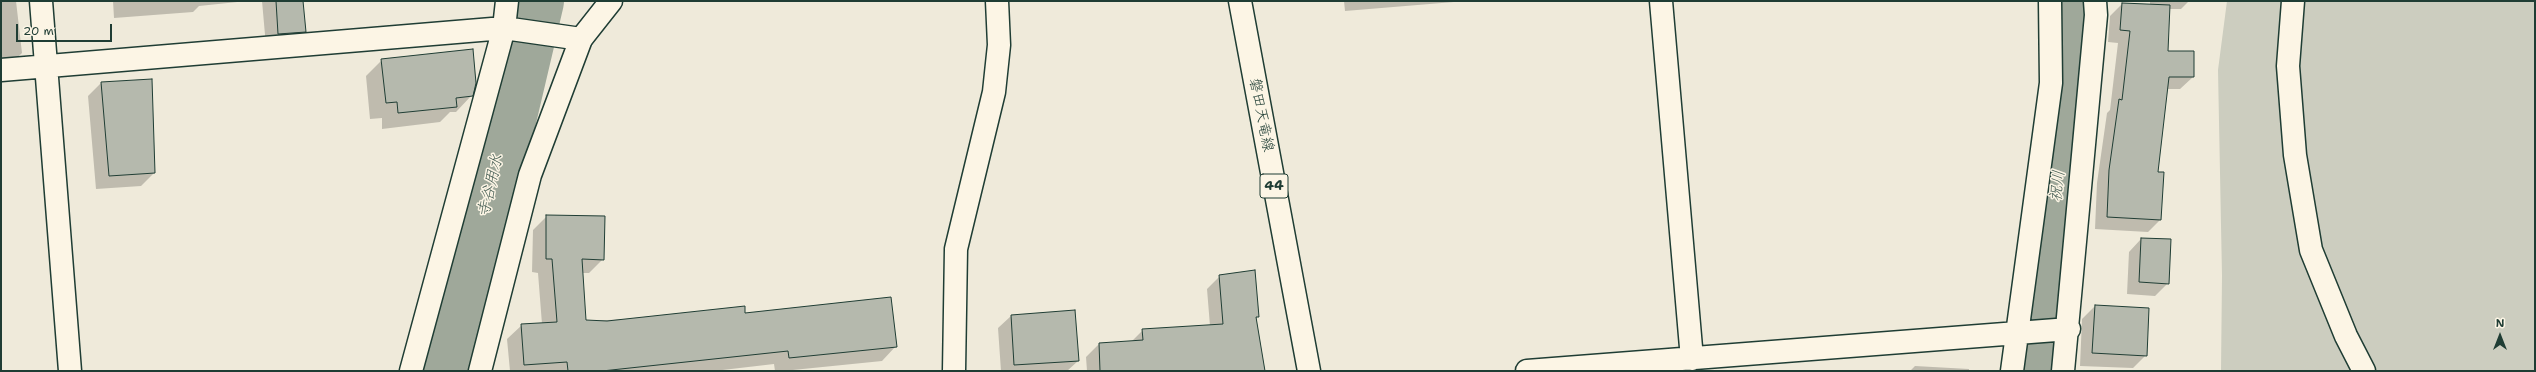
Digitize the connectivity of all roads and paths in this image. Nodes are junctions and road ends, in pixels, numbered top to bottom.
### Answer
1 (41, 1) edge
2 (507, 1) edge
3 (611, 1) edge
4 (997, 1) edge
5 (1240, 1) edge
6 (1660, 1) edge
7 (2050, 1) edge
8 (2095, 1) edge
9 (2293, 1) edge
10 (511, 29) junction
11 (581, 39) junction
12 (46, 67) junction
13 (1, 70) edge
14 (2069, 329) junction
15 (2017, 333) junction
16 (1688, 363) edge
17 (70, 371) edge
18 (411, 371) edge
19 (480, 371) edge
20 (954, 371) edge
21 (1309, 371) edge
22 (1527, 371) edge
23 (2012, 371) edge
24 (2063, 371) edge
25 (2364, 371) edge

1 - 12 street
2 - 10 street
3 - 11 street
4 - 20 street
5 - 21 street, 磐田天竜線 / 44
6 - 16 street
7 - 15 street
8 - 14 street
9 - 25 street
10 - 11 street
10 - 12 street
10 - 18 street
11 - 19 street
12 - 13 street
12 - 17 street
14 - 15 street
14 - 24 street
15 - 16 street
15 - 23 street
16 - 22 street

